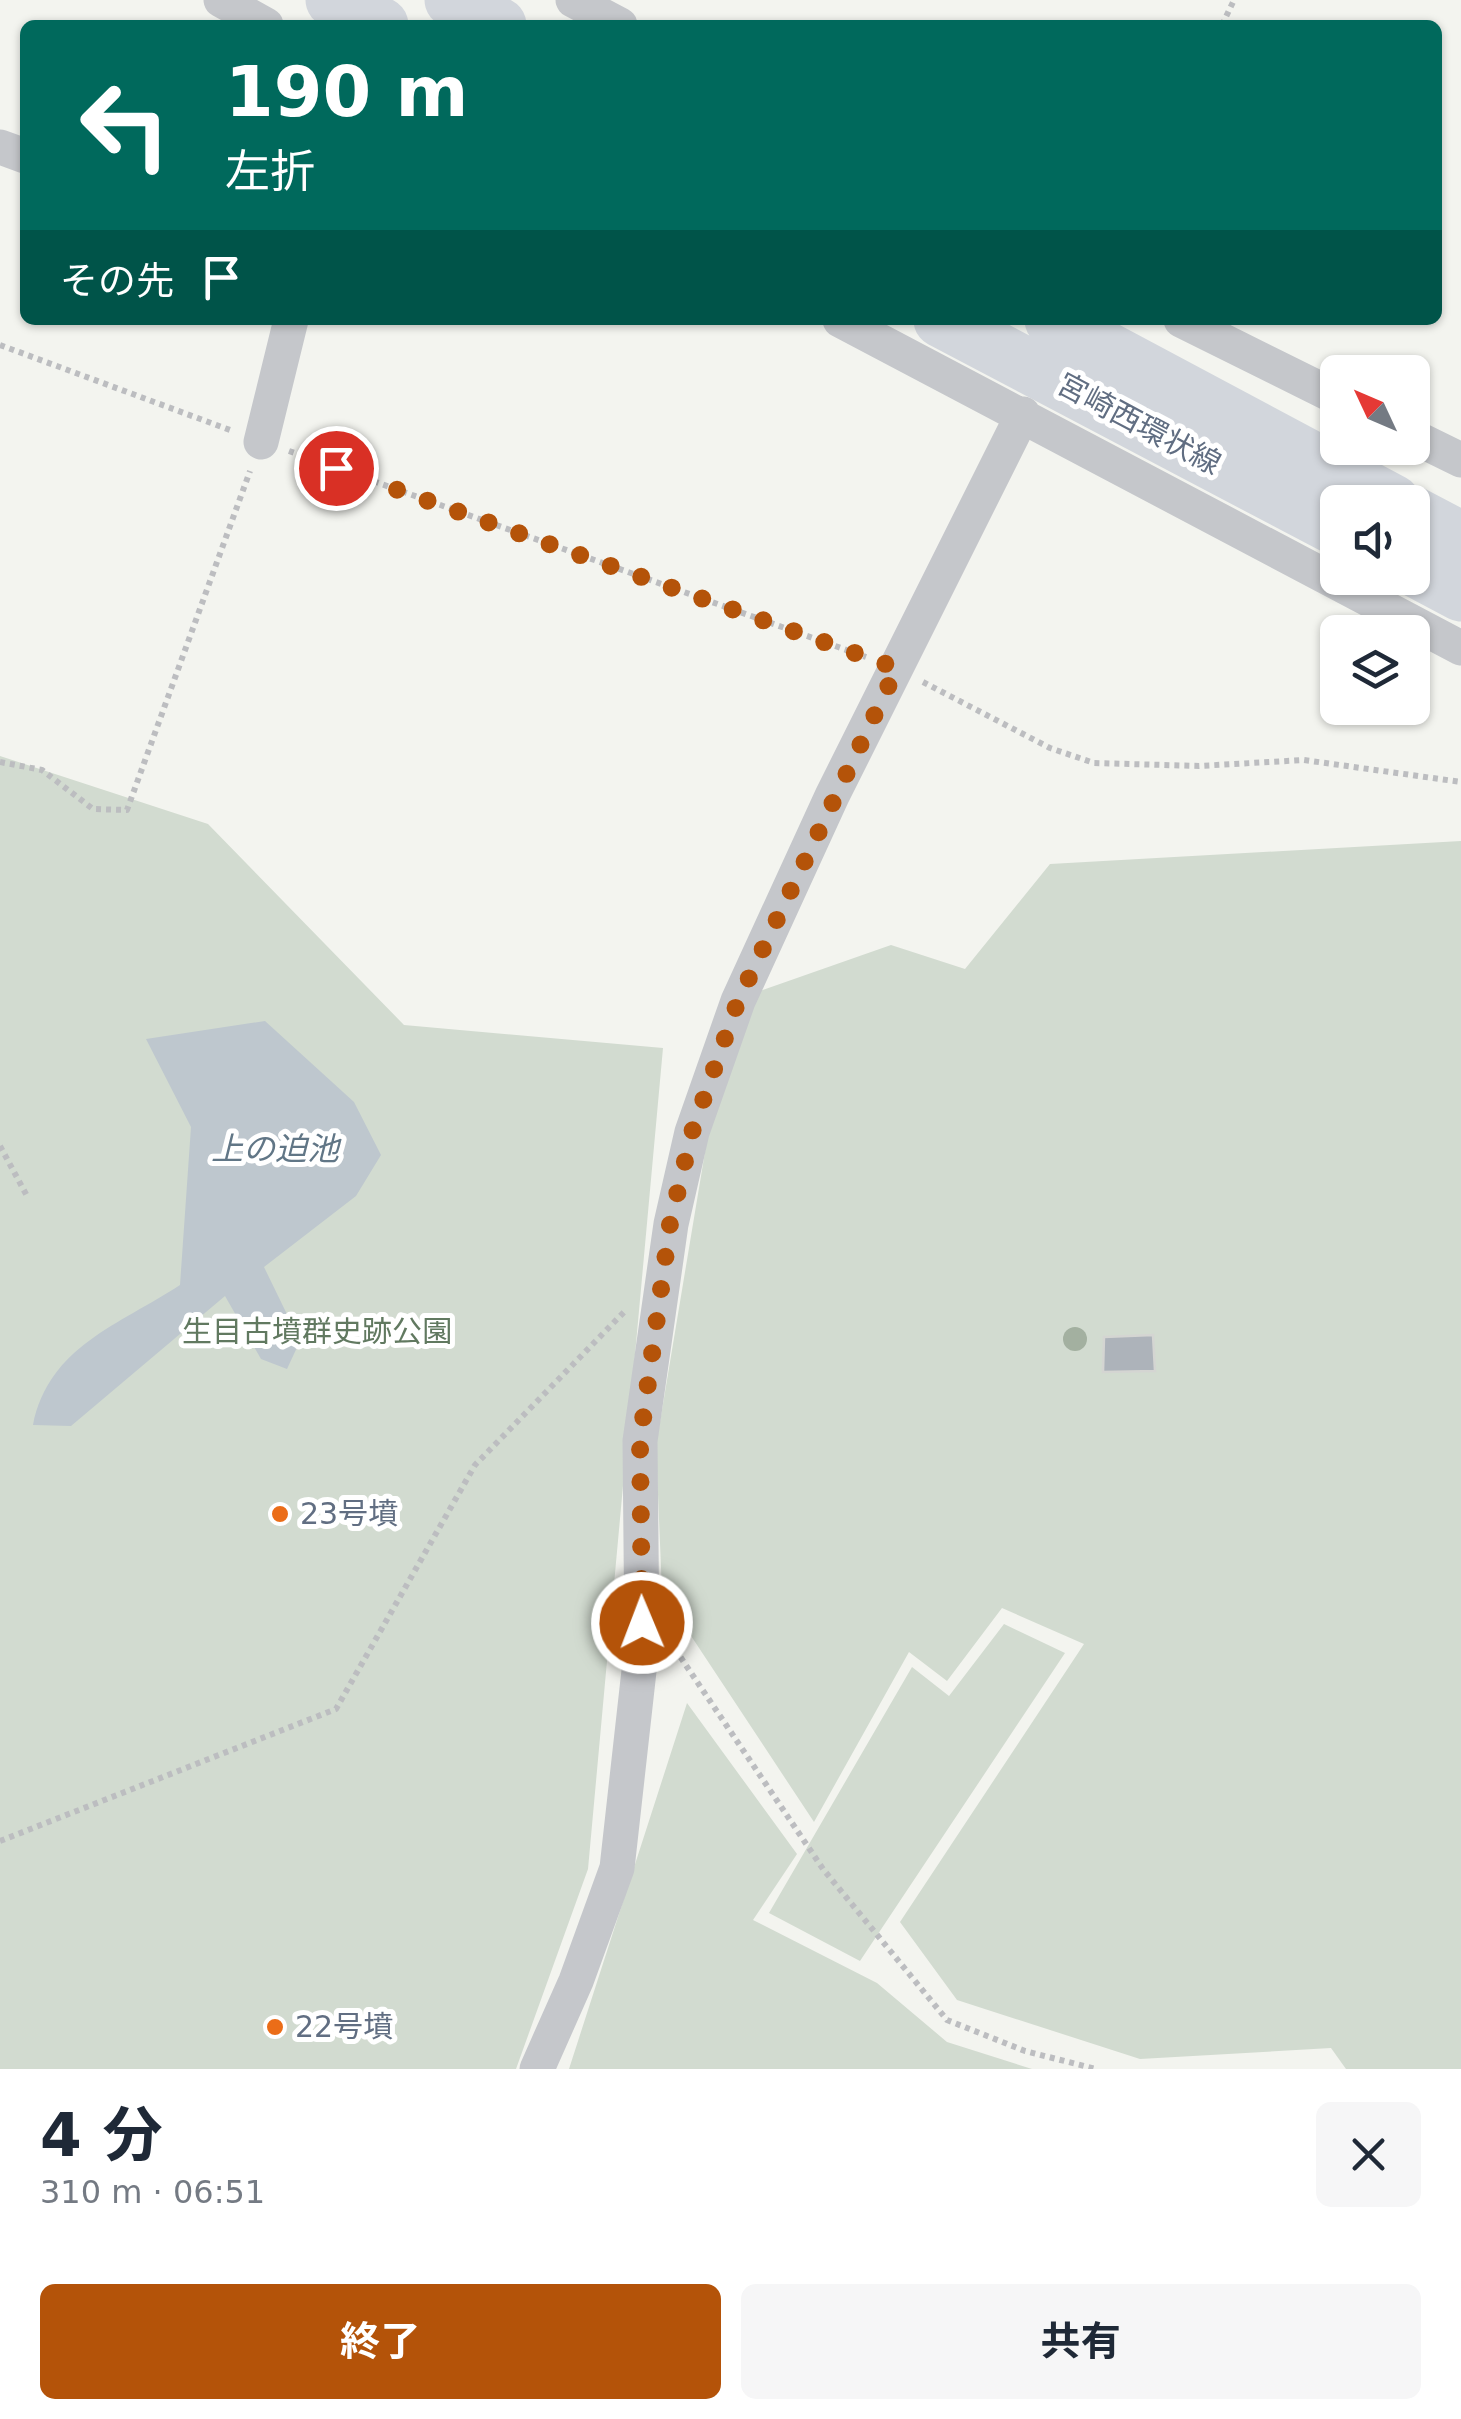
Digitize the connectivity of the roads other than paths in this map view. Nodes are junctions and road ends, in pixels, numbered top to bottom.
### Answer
1 (221, 0) edge
2 (333, 0) edge
3 (452, 0) edge
4 (573, 0) edge
5 (257, 20) edge
6 (371, 20) edge
7 (490, 20) edge
8 (611, 20) edge
9 (290, 325) edge
10 (850, 325) edge
11 (951, 325) edge
12 (1061, 325) edge
13 (1190, 325) edge
14 (1320, 389) edge
15 (1024, 414) junction
16 (261, 442) road end
17 (1430, 445) edge
18 (1461, 460) edge
19 (1362, 485) edge
20 (1320, 519) edge
21 (1430, 523) edge
22 (1461, 539) edge
23 (1430, 578) edge
24 (1461, 594) edge
25 (1461, 648) edge
26 (538, 2069) edge

1 - 5 street
2 - 6 main road
3 - 7 main road
4 - 8 street
9 - 16 street
10 - 15 street
11 - 20 main road, 宮崎西環状線
12 - 19 main road, 宮崎西環状線
13 - 14 street
15 - 25 street
15 - 26 street
17 - 18 street
21 - 22 main road
23 - 24 main road

